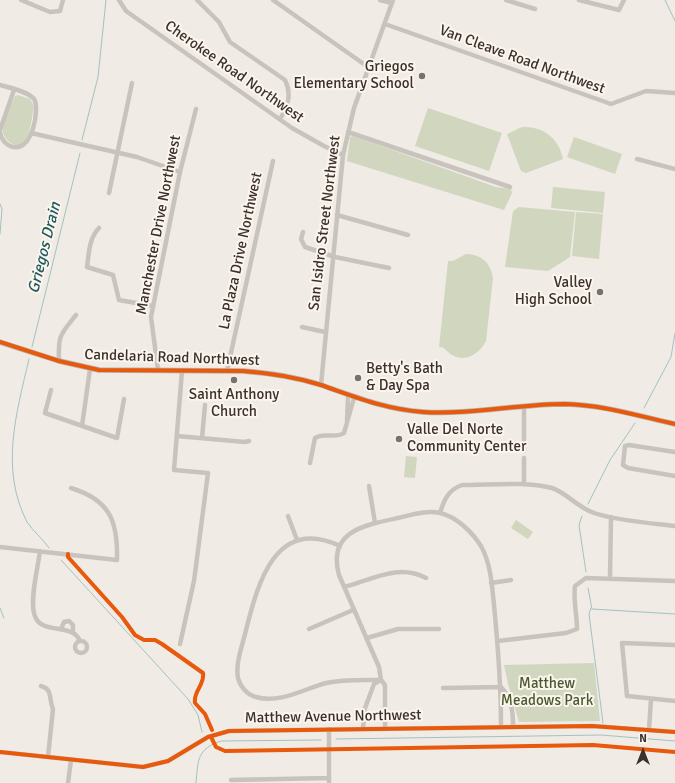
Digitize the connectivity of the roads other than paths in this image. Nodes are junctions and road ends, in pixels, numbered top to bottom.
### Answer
1 (21, 0) edge
2 (63, 0) edge
3 (120, 0) edge
4 (197, 0) edge
5 (273, 0) edge
6 (380, 0) edge
7 (506, 0) edge
8 (579, 0) edge
9 (624, 0) edge
10 (392, 2) edge
11 (535, 9) dead end
12 (385, 24) junction
13 (368, 67) junction
14 (132, 83) dead end
15 (0, 85) edge
16 (14, 90) junction
17 (675, 93) edge
18 (196, 109) dead end
19 (280, 119) junction
20 (0, 131) edge
21 (348, 132) junction
22 (31, 133) junction
23 (118, 153) junction
24 (343, 155) junction
25 (637, 158) dead end
26 (273, 161) dead end
27 (675, 169) edge
28 (180, 172) junction
29 (510, 187) dead end
30 (109, 193) dead end
31 (337, 215) junction
32 (99, 228) dead end
33 (303, 232) dead end
34 (408, 235) dead end
35 (332, 255) junction
36 (389, 268) dead end
37 (153, 306) junction
38 (76, 315) dead end
39 (302, 327) dead end
40 (325, 332) junction
41 (0, 342) edge
42 (59, 362) junction
43 (90, 369) junction
44 (158, 370) junction
45 (182, 371) junction
46 (227, 371) junction
47 (320, 385) junction
48 (51, 390) dead end
49 (351, 397) junction
50 (124, 399) dead end
51 (205, 405) dead end
52 (524, 406) junction
53 (675, 424) edge
54 (82, 426) junction
55 (177, 436) junction
56 (202, 438) junction
57 (249, 441) dead end
58 (524, 452) dead end
59 (675, 452) edge
60 (524, 458) dead end
61 (310, 463) dead end
62 (675, 476) edge
63 (524, 483) junction
64 (369, 486) dead end
65 (71, 488) dead end
66 (440, 513) junction
67 (288, 516) dead end
68 (611, 517) junction
69 (375, 523) junction
70 (675, 526) edge
71 (296, 540) junction
72 (340, 546) junction
73 (0, 547) edge
74 (40, 551) junction
75 (426, 578) dead end
76 (610, 578) junction
77 (511, 580) dead end
78 (675, 581) edge
79 (491, 583) junction
80 (344, 587) junction
81 (353, 610) junction
82 (438, 628) dead end
83 (61, 629) junction
84 (309, 629) dead end
85 (73, 633) junction
86 (367, 638) junction
87 (80, 641) dead end
88 (498, 641) junction
89 (180, 644) dead end
90 (675, 645) edge
91 (381, 680) junction
92 (41, 686) dead end
93 (501, 687) junction
94 (443, 688) dead end
95 (651, 699) junction
96 (675, 701) edge
97 (501, 726) junction
98 (513, 726) junction
99 (364, 728) junction
100 (385, 728) junction
101 (329, 729) junction
102 (649, 730) junction
103 (675, 732) edge
104 (0, 752) edge
105 (48, 757) junction
106 (70, 760) junction
107 (231, 780) dead end
108 (329, 780) edge
109 (68, 783) edge

1 - 2 street
3 - 19 street, Cherokee Road Northwest
4 - 19 street
5 - 13 street
6 - 10 street
7 - 11 street
8 - 9 street
10 - 12 street, San Isidro Street Northwest
12 - 13 street, San Isidro Street Northwest
12 - 17 street, Van Cleave Road Northwest
13 - 21 street, San Isidro Street Northwest
14 - 23 street
15 - 16 street
16 - 20 street
16 - 22 street
18 - 28 street, Manchester Drive Northwest
19 - 24 street, Cherokee Road Northwest
20 - 22 street
21 - 24 street, San Isidro Street Northwest
21 - 29 street
22 - 23 street
23 - 28 street
23 - 30 street
24 - 31 street, San Isidro Street Northwest
25 - 27 street
26 - 46 street, La Plaza Drive Northwest
28 - 37 street, Manchester Drive Northwest
31 - 34 street
31 - 35 street, San Isidro Street Northwest
32 - 37 street
33 - 35 street
35 - 36 street
35 - 40 street, San Isidro Street Northwest
37 - 44 street, Manchester Drive Northwest
38 - 42 street
39 - 40 street
40 - 47 street, San Isidro Street Northwest
41 - 42 main road, Candelaria Road Northwest
42 - 43 main road, Candelaria Road Northwest
43 - 44 main road, Candelaria Road Northwest
43 - 54 street
44 - 45 main road, Candelaria Road Northwest
45 - 46 main road, Candelaria Road Northwest
45 - 55 street
46 - 47 main road, Candelaria Road Northwest
47 - 49 main road, Candelaria Road Northwest
48 - 54 street
49 - 52 main road, Candelaria Road Northwest
49 - 61 street
50 - 54 street
51 - 56 street
52 - 53 main road, Candelaria Road Northwest
52 - 58 street
55 - 56 street
55 - 89 street
56 - 57 street
59 - 62 street
60 - 63 street
63 - 66 street
63 - 68 street
64 - 69 street
65 - 74 street
66 - 69 street
66 - 79 street
67 - 71 street
68 - 70 street
68 - 76 street
69 - 72 street
71 - 72 street
71 - 91 street
72 - 80 street
73 - 74 street
74 - 83 street
75 - 80 street
76 - 78 street
76 - 88 street
77 - 79 street
79 - 88 street
80 - 81 street
81 - 84 street
81 - 86 street
82 - 86 street
83 - 85 street
83 - 85 street
85 - 87 street
86 - 91 street
88 - 93 street
90 - 95 street
91 - 99 street
91 - 100 street
92 - 105 street
93 - 94 street
93 - 97 street
93 - 98 street
95 - 96 street
95 - 102 street
97 - 98 street, Matthew Avenue Northwest
97 - 100 street, Matthew Avenue Northwest
98 - 102 street, Matthew Avenue Northwest
99 - 100 street, Matthew Avenue Northwest
99 - 101 street, Matthew Avenue Northwest
101 - 106 street, Matthew Avenue Northwest
101 - 108 street
102 - 103 street, Matthew Avenue Northwest
104 - 105 street, Matthew Avenue Northwest
105 - 106 street, Matthew Avenue Northwest
106 - 109 street
107 - 108 street

